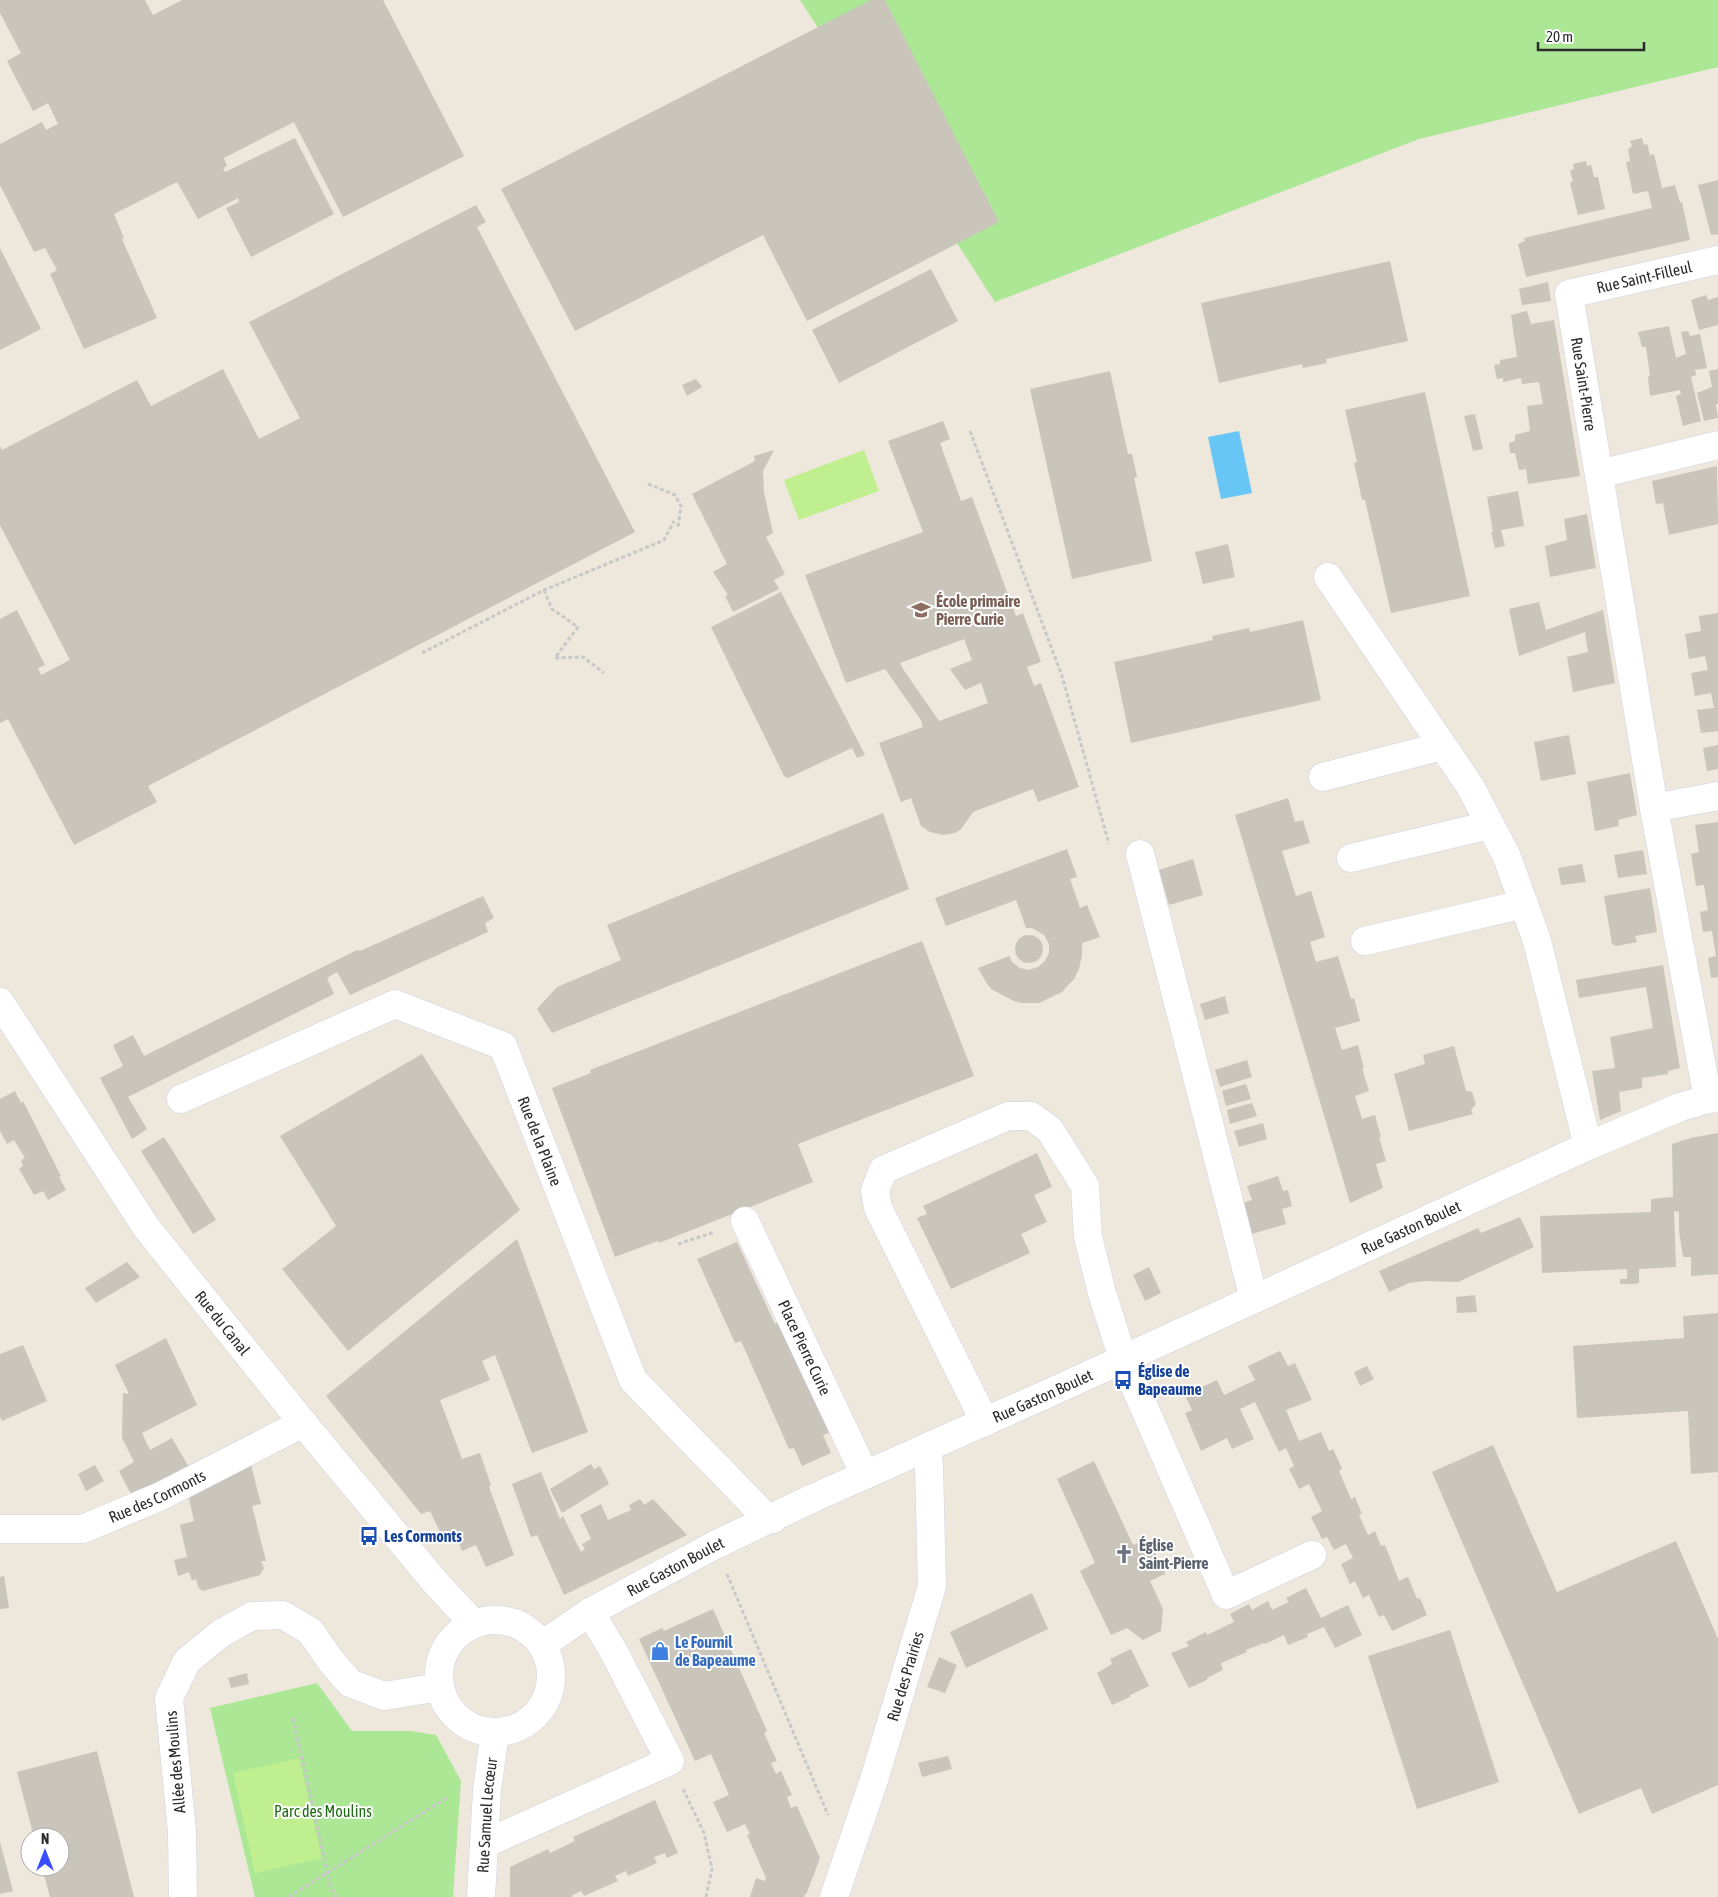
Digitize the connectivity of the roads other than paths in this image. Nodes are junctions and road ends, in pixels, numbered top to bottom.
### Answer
1 (1718, 260) edge
2 (1569, 294) joint
3 (1718, 446) edge
4 (1599, 474) junction
5 (1328, 577) dead end
6 (1442, 746) junction
7 (1323, 777) dead end
8 (1718, 796) edge
9 (1654, 808) junction
10 (1490, 825) junction
11 (1140, 854) dead end
12 (1351, 858) dead end
13 (1524, 904) junction
14 (1365, 941) dead end
15 (0, 1002) edge
16 (181, 1099) dead end
17 (1713, 1099) edge
18 (1588, 1146) junction
19 (745, 1221) road end
20 (1254, 1299) junction
21 (1123, 1359) junction
22 (985, 1422) junction
23 (303, 1423) junction
24 (926, 1448) junction
25 (865, 1475) junction
26 (773, 1519) junction
27 (0, 1529) edge
28 (1312, 1555) dead end
29 (590, 1612) junction
30 (474, 1624) junction
31 (542, 1645) junction
32 (440, 1687) junction
33 (495, 1732) junction
34 (484, 1844) junction
35 (183, 1897) edge
36 (481, 1897) edge
37 (834, 1897) edge

1 - 2 street, Rue Saint-Filleul
2 - 4 street, Rue Saint-Pierre
3 - 4 street
4 - 9 street, Rue Saint-Pierre
5 - 6 street
6 - 7 street
6 - 10 street
8 - 9 street
9 - 17 street, Rue Saint-Pierre
10 - 12 street
10 - 13 street
11 - 20 street
13 - 14 street
13 - 18 street
15 - 23 street, Rue du Canal
16 - 26 street, Rue de la Plaine
17 - 18 street, Rue Gaston Boulet
18 - 20 street, Rue Gaston Boulet
19 - 25 street, Place Pierre Curie
20 - 21 street, Rue Gaston Boulet
21 - 22 street, Rue Gaston Boulet
21 - 22 street
21 - 28 street
22 - 24 street, Rue Gaston Boulet
23 - 27 street, Rue des Cormonts
23 - 30 street, Rue du Canal
24 - 25 street, Rue Gaston Boulet
24 - 37 street, Rue des Prairies
25 - 26 street, Rue Gaston Boulet
26 - 29 street, Rue Gaston Boulet
29 - 31 street, Rue Gaston Boulet
29 - 34 street
30 - 31 street
30 - 32 street
31 - 33 street
32 - 33 street
32 - 35 street, Allée des Moulins
33 - 34 street, Rue Samuel Lecœur
34 - 36 street, Rue Samuel Lecœur

